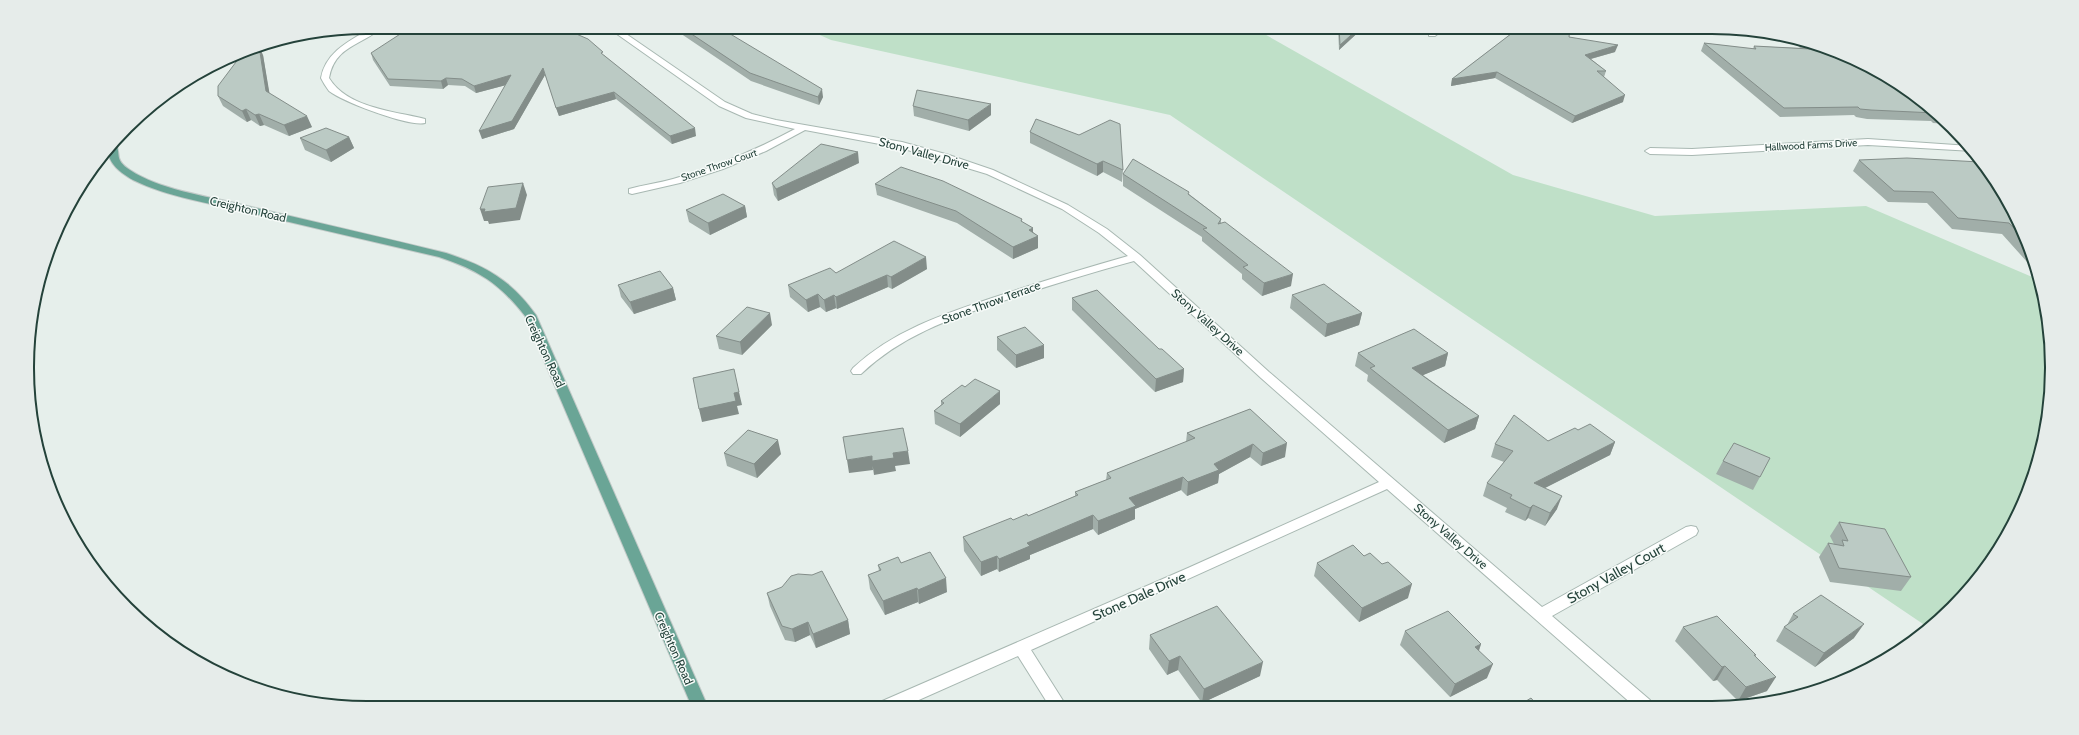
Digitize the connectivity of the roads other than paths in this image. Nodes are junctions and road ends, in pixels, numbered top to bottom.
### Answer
1 (367, 34) edge
2 (621, 34) edge
3 (422, 121) dead end
4 (803, 128) junction
5 (1962, 148) edge
6 (1650, 151) dead end
7 (113, 153) edge
8 (632, 191) dead end
9 (1136, 257) junction
10 (857, 371) dead end
11 (1390, 482) junction
12 (1691, 531) dead end
13 (1541, 615) junction
14 (1021, 648) junction
15 (697, 701) edge
16 (900, 701) edge
17 (1056, 701) edge
18 (1639, 701) edge

1 - 3 street
2 - 4 street, Stony Valley Drive
4 - 8 street, Stone Throw Court
4 - 9 street, Stony Valley Drive
5 - 6 street, Hallwood Farms Drive
7 - 15 main road, Creighton Road
9 - 10 street, Stone Throw Terrace
9 - 11 street, Stony Valley Drive
11 - 13 street, Stony Valley Drive
11 - 14 street, Stone Dale Drive
12 - 13 street, Stony Valley Court
13 - 18 street, Stony Valley Drive
14 - 16 street, Stone Dale Drive
14 - 17 street

